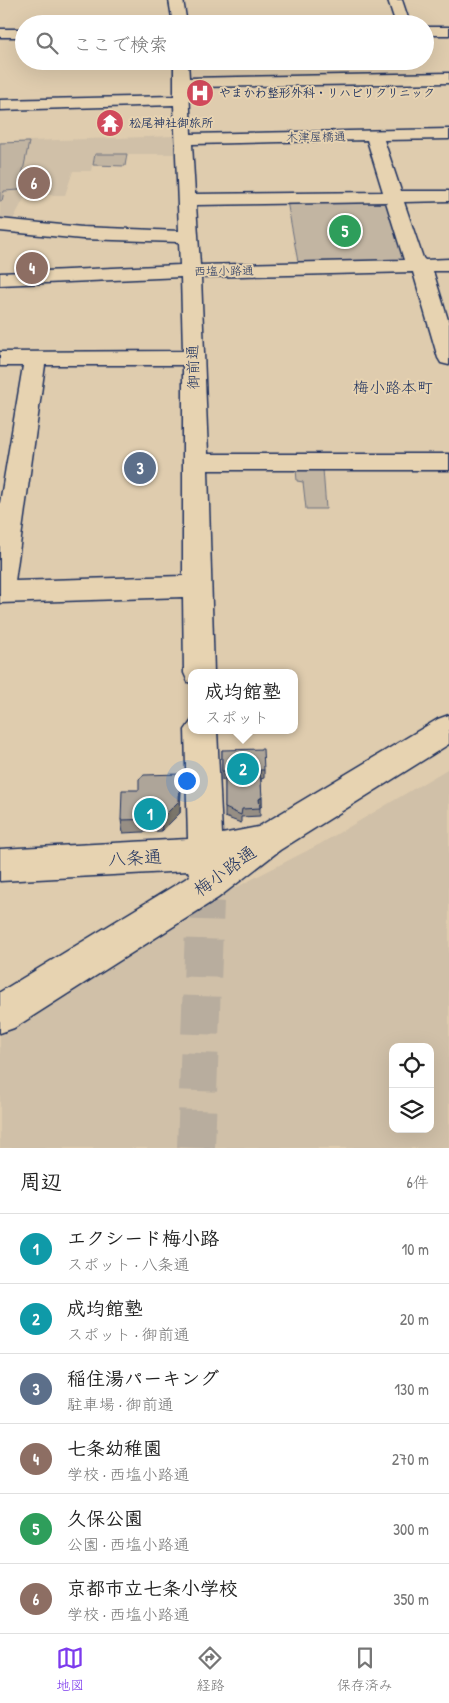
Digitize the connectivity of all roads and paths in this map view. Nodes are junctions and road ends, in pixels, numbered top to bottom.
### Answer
1 (176, 0) edge
2 (395, 0) edge
3 (178, 15) edge
4 (400, 15) edge
5 (434, 31) edge
6 (449, 31) edge
7 (0, 33) edge
8 (15, 33) edge
9 (449, 78) edge
10 (181, 82) edge
11 (0, 105) edge
12 (449, 134) edge
13 (374, 136) junction
14 (184, 139) junction
15 (449, 196) edge
16 (393, 197) junction
17 (187, 200) junction
18 (0, 225) edge
19 (189, 237) junction
20 (449, 265) edge
21 (421, 266) junction
22 (191, 271) junction
23 (0, 279) edge
24 (35, 358) junction
25 (193, 358) junction
26 (449, 358) edge
27 (0, 359) edge
28 (195, 462) junction
29 (449, 462) edge
30 (10, 467) edge
31 (196, 586) junction
32 (0, 588) edge
33 (0, 592) edge
34 (199, 669) edge
35 (449, 728) edge
36 (201, 734) edge
37 (0, 865) edge
38 (205, 880) junction
39 (0, 1014) edge

1 - 3 street
2 - 4 street
5 - 6 street
7 - 8 street
9 - 10 street
10 - 11 street
10 - 14 street, 御前通
12 - 13 street, 木津屋橋通
13 - 14 street, 木津屋橋通
13 - 16 street
14 - 17 street, 御前通
15 - 16 street
16 - 17 street
16 - 21 street
17 - 19 street, 御前通
18 - 19 street
19 - 22 street, 御前通
20 - 21 street, 西塩小路通
21 - 22 street, 西塩小路通
21 - 26 street
22 - 23 street, 西塩小路通
22 - 25 street, 御前通
24 - 25 street
24 - 27 street
24 - 30 street
25 - 28 street, 御前通
28 - 29 street
28 - 31 street, 御前通
30 - 32 street
31 - 33 street
31 - 34 street, 御前通
35 - 38 street, 梅小路通
36 - 38 street
37 - 38 street, 八条通
38 - 39 street, 梅小路通

